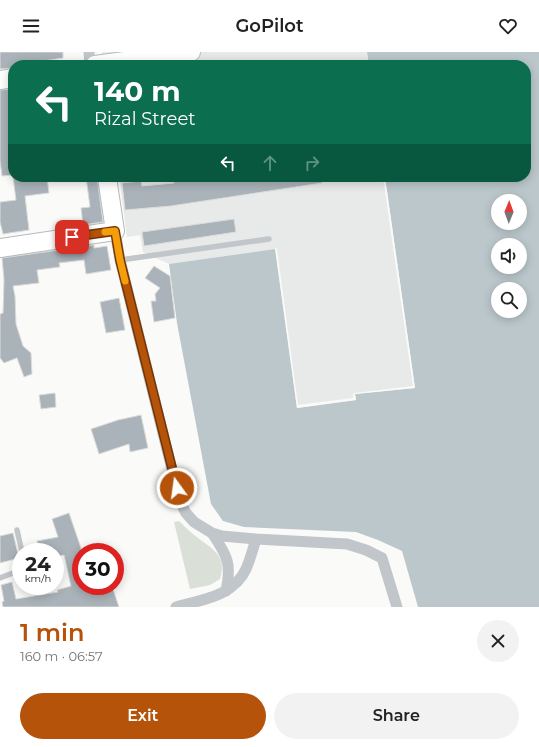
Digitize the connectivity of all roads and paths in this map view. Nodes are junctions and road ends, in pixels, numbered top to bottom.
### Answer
1 (190, 52) edge
2 (143, 60) edge
3 (108, 182) edge
4 (115, 231) junction
5 (269, 239) dead end
6 (0, 248) edge
7 (120, 260) junction
8 (16, 530) dead end
9 (212, 533) junction
10 (256, 540) junction
11 (20, 543) edge
12 (12, 573) edge
13 (0, 578) edge
14 (226, 591) junction
15 (176, 607) edge
16 (397, 607) edge

1 - 2 main road
3 - 4 main road
4 - 6 main road
4 - 7 street
5 - 7 lane
7 - 9 street
8 - 11 lane
9 - 10 street
9 - 14 street
10 - 14 street
10 - 16 street
12 - 13 lane
14 - 15 street

